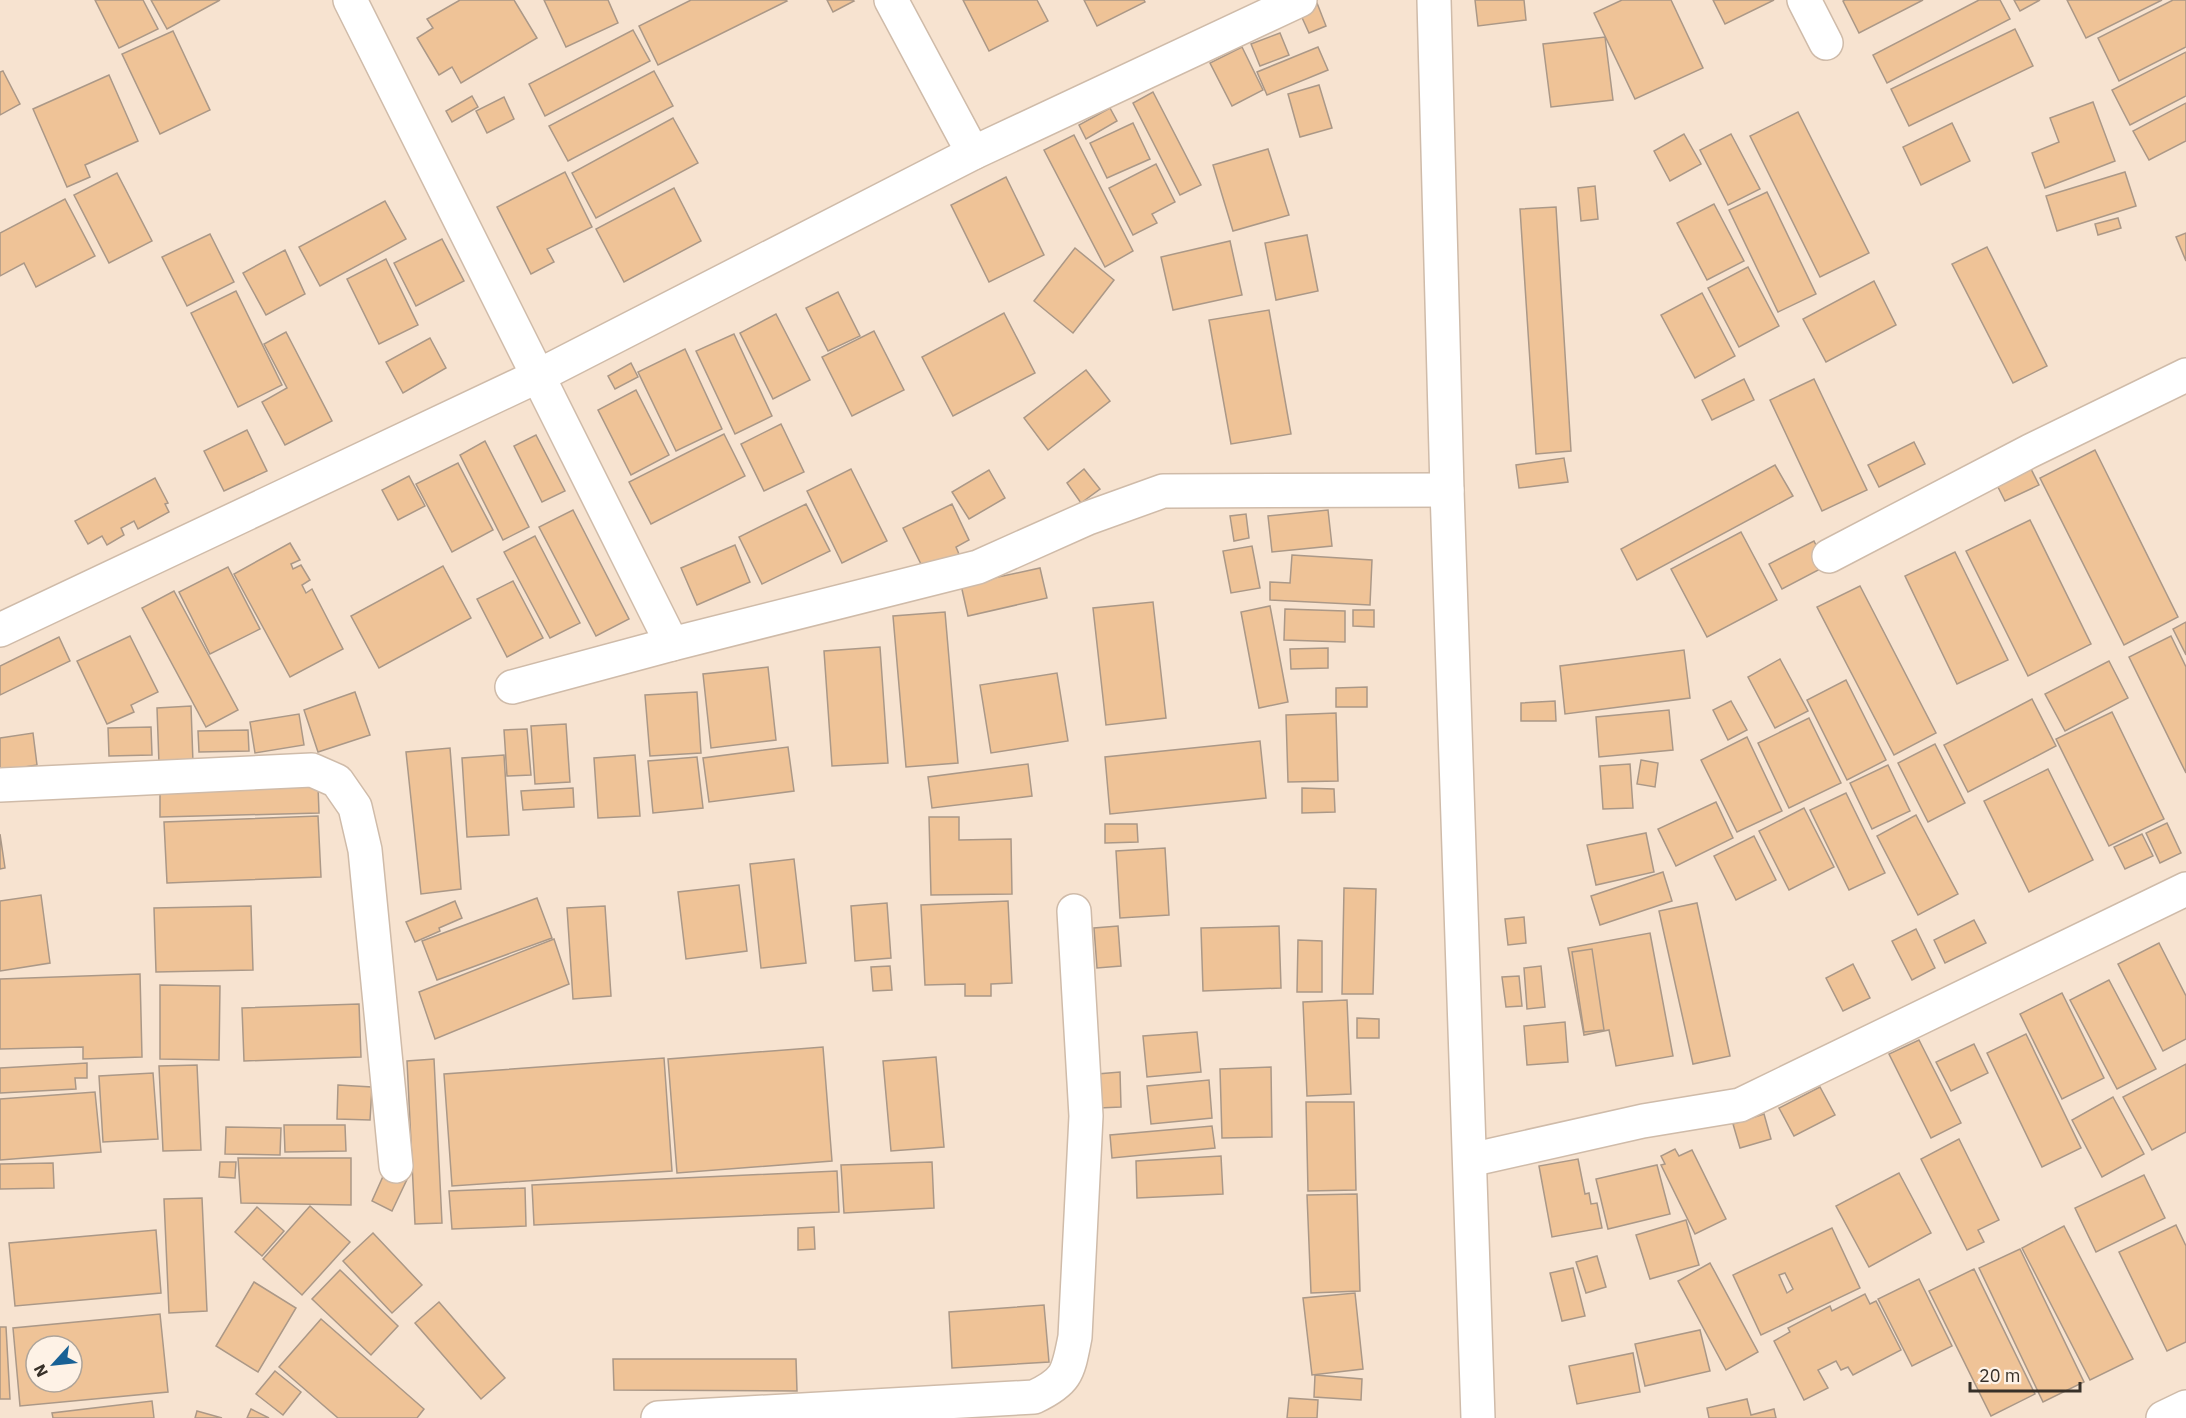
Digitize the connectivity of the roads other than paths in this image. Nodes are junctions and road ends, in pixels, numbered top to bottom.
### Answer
1 (350, 0) edge
2 (891, 0) edge
3 (1300, 0) edge
4 (1434, 0) edge
5 (1804, 0) edge
6 (1826, 43) dead end
7 (973, 153) junction
8 (2186, 375) edge
9 (538, 376) junction
10 (1447, 490) junction
11 (1829, 556) dead end
12 (0, 630) edge
13 (672, 644) junction
14 (512, 687) dead end
15 (0, 785) edge
16 (2186, 889) edge
17 (1074, 911) dead end
18 (1470, 1160) junction
19 (396, 1166) dead end
20 (2186, 1407) edge
21 (658, 1418) edge
22 (1478, 1418) edge
23 (2163, 1418) edge

1 - 9 street
2 - 7 street
3 - 7 street
4 - 10 street
5 - 6 street
7 - 9 street
8 - 11 street
9 - 12 street
9 - 13 street
10 - 13 street
10 - 18 street
13 - 14 street
15 - 19 street
16 - 18 street
17 - 21 street
18 - 22 street
20 - 23 street

